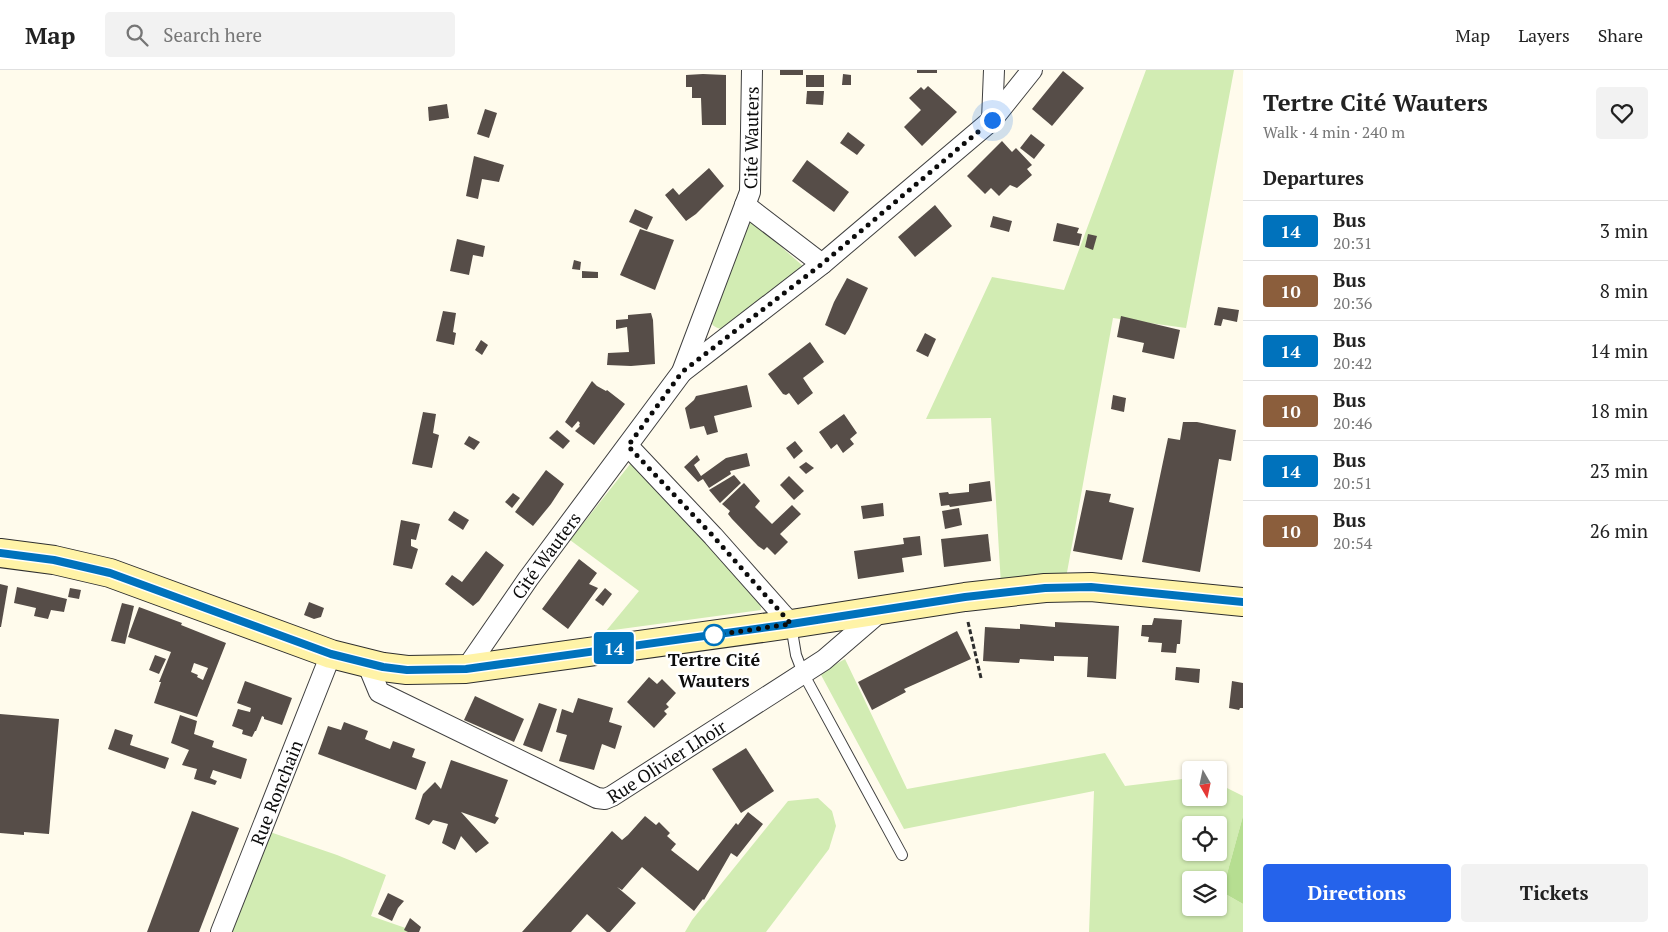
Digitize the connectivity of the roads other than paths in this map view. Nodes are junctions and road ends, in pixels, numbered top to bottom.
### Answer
1 (752, 70) edge
2 (994, 70) edge
3 (1032, 70) edge
4 (992, 120) junction
5 (745, 205) junction
6 (822, 264) junction
7 (682, 372) junction
8 (628, 446) junction
9 (0, 553) edge
10 (1243, 602) edge
11 (882, 611) junction
12 (791, 624) junction
13 (331, 654) junction
14 (367, 663) junction
15 (466, 669) junction
16 (803, 673) junction
17 (902, 855) dead end
18 (221, 932) edge

1 - 5 street, Cité Wauters
2 - 4 street
3 - 4 street, Cité Wauters
4 - 6 street, Cité Wauters
5 - 6 street, Cité Wauters
5 - 7 street, Cité Wauters
6 - 7 street, Cité Wauters
7 - 8 street, Cité Wauters
8 - 12 street
8 - 15 street, Cité Wauters
9 - 13 street
10 - 11 street
11 - 12 street
11 - 16 street, Rue Olivier Lhoir
12 - 15 street
12 - 16 lane
13 - 14 street
13 - 18 street, Rue Ronchain
14 - 15 street
14 - 16 street, Rue Olivier Lhoir
16 - 17 lane

